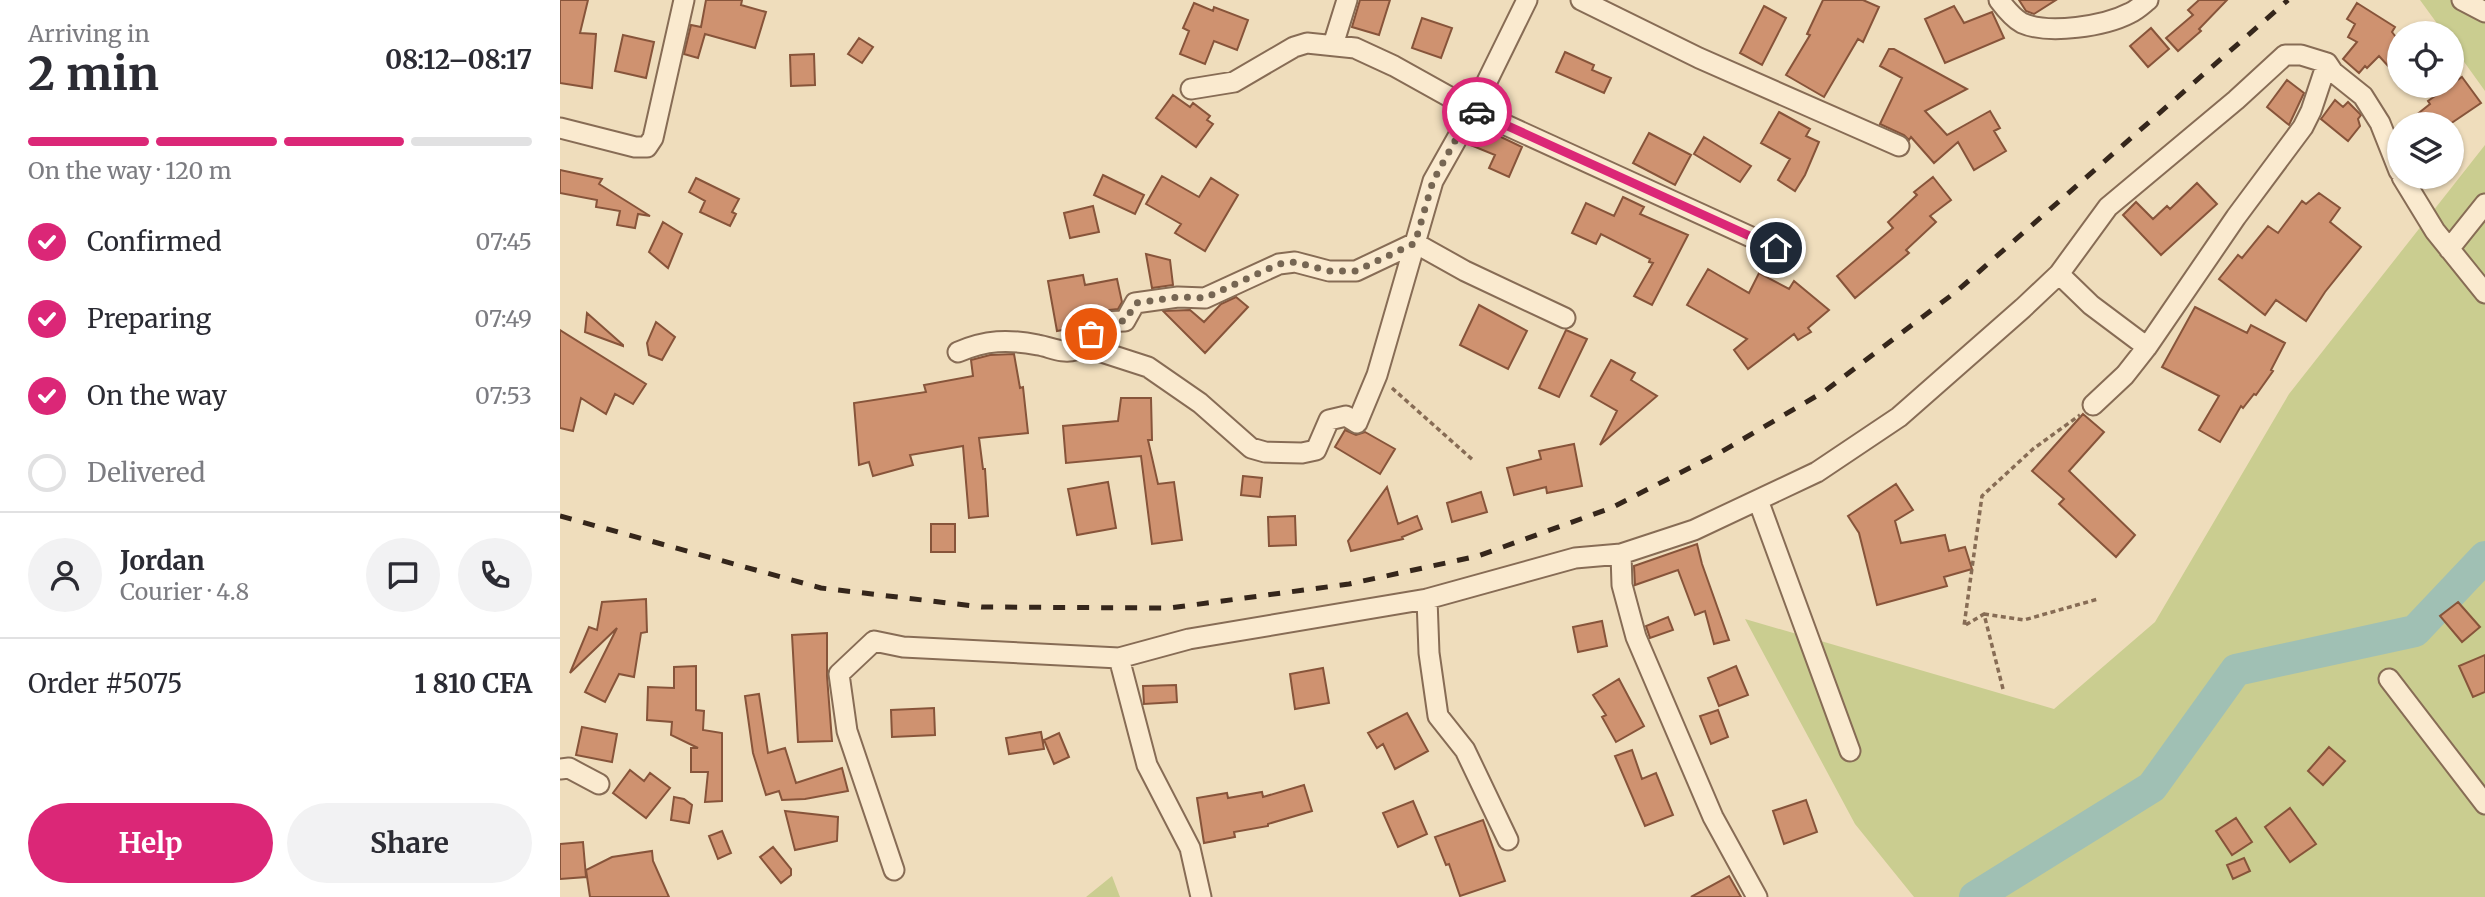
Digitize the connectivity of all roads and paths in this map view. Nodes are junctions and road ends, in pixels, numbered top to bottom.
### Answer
1 (684, 0) edge
2 (1347, 0) edge
3 (1527, 0) edge
4 (1581, 0) edge
5 (1999, 0) edge
6 (2148, 0) edge
7 (2462, 0) edge
8 (2485, 12) edge
9 (1333, 45) junction
10 (2327, 63) junction
11 (1191, 89) dead end
12 (1472, 110) junction
13 (560, 128) edge
14 (2387, 142) edge
15 (1899, 146) dead end
16 (2409, 189) edge
17 (2485, 204) edge
18 (1415, 243) junction
19 (1776, 248) dead end
20 (2449, 249) junction
21 (2059, 274) junction
22 (2485, 293) edge
23 (1565, 318) dead end
24 (1083, 346) junction
25 (2147, 347) junction
26 (958, 352) dead end
27 (1377, 375) junction
28 (2093, 405) joint
29 (1474, 461) dead end
30 (1758, 500) junction
31 (1621, 554) junction
32 (2098, 599) dead end
33 (1427, 600) junction
34 (1984, 614) junction
35 (1119, 658) junction
36 (2389, 679) dead end
37 (2003, 690) dead end
38 (1850, 751) dead end
39 (563, 772) edge
40 (599, 784) dead end
41 (2485, 804) edge
42 (1508, 840) dead end
43 (894, 870) dead end
44 (1201, 897) edge
45 (1758, 897) edge

1 - 13 street
2 - 9 street
3 - 12 street
4 - 15 street
5 - 6 street
7 - 8 street
9 - 11 street
9 - 12 street
10 - 14 street
10 - 21 street
10 - 25 street
12 - 18 street
12 - 19 street
16 - 20 street
17 - 20 street
18 - 23 street
18 - 24 street
18 - 27 street
20 - 22 street
21 - 25 street
21 - 30 street
24 - 26 street
24 - 27 street
25 - 28 street
27 - 29 path
28 - 34 path
30 - 31 street
30 - 38 street
31 - 33 street
31 - 45 street
32 - 34 path
33 - 35 street
33 - 42 street
34 - 37 path
35 - 43 street
35 - 44 street
36 - 41 street
39 - 40 street

